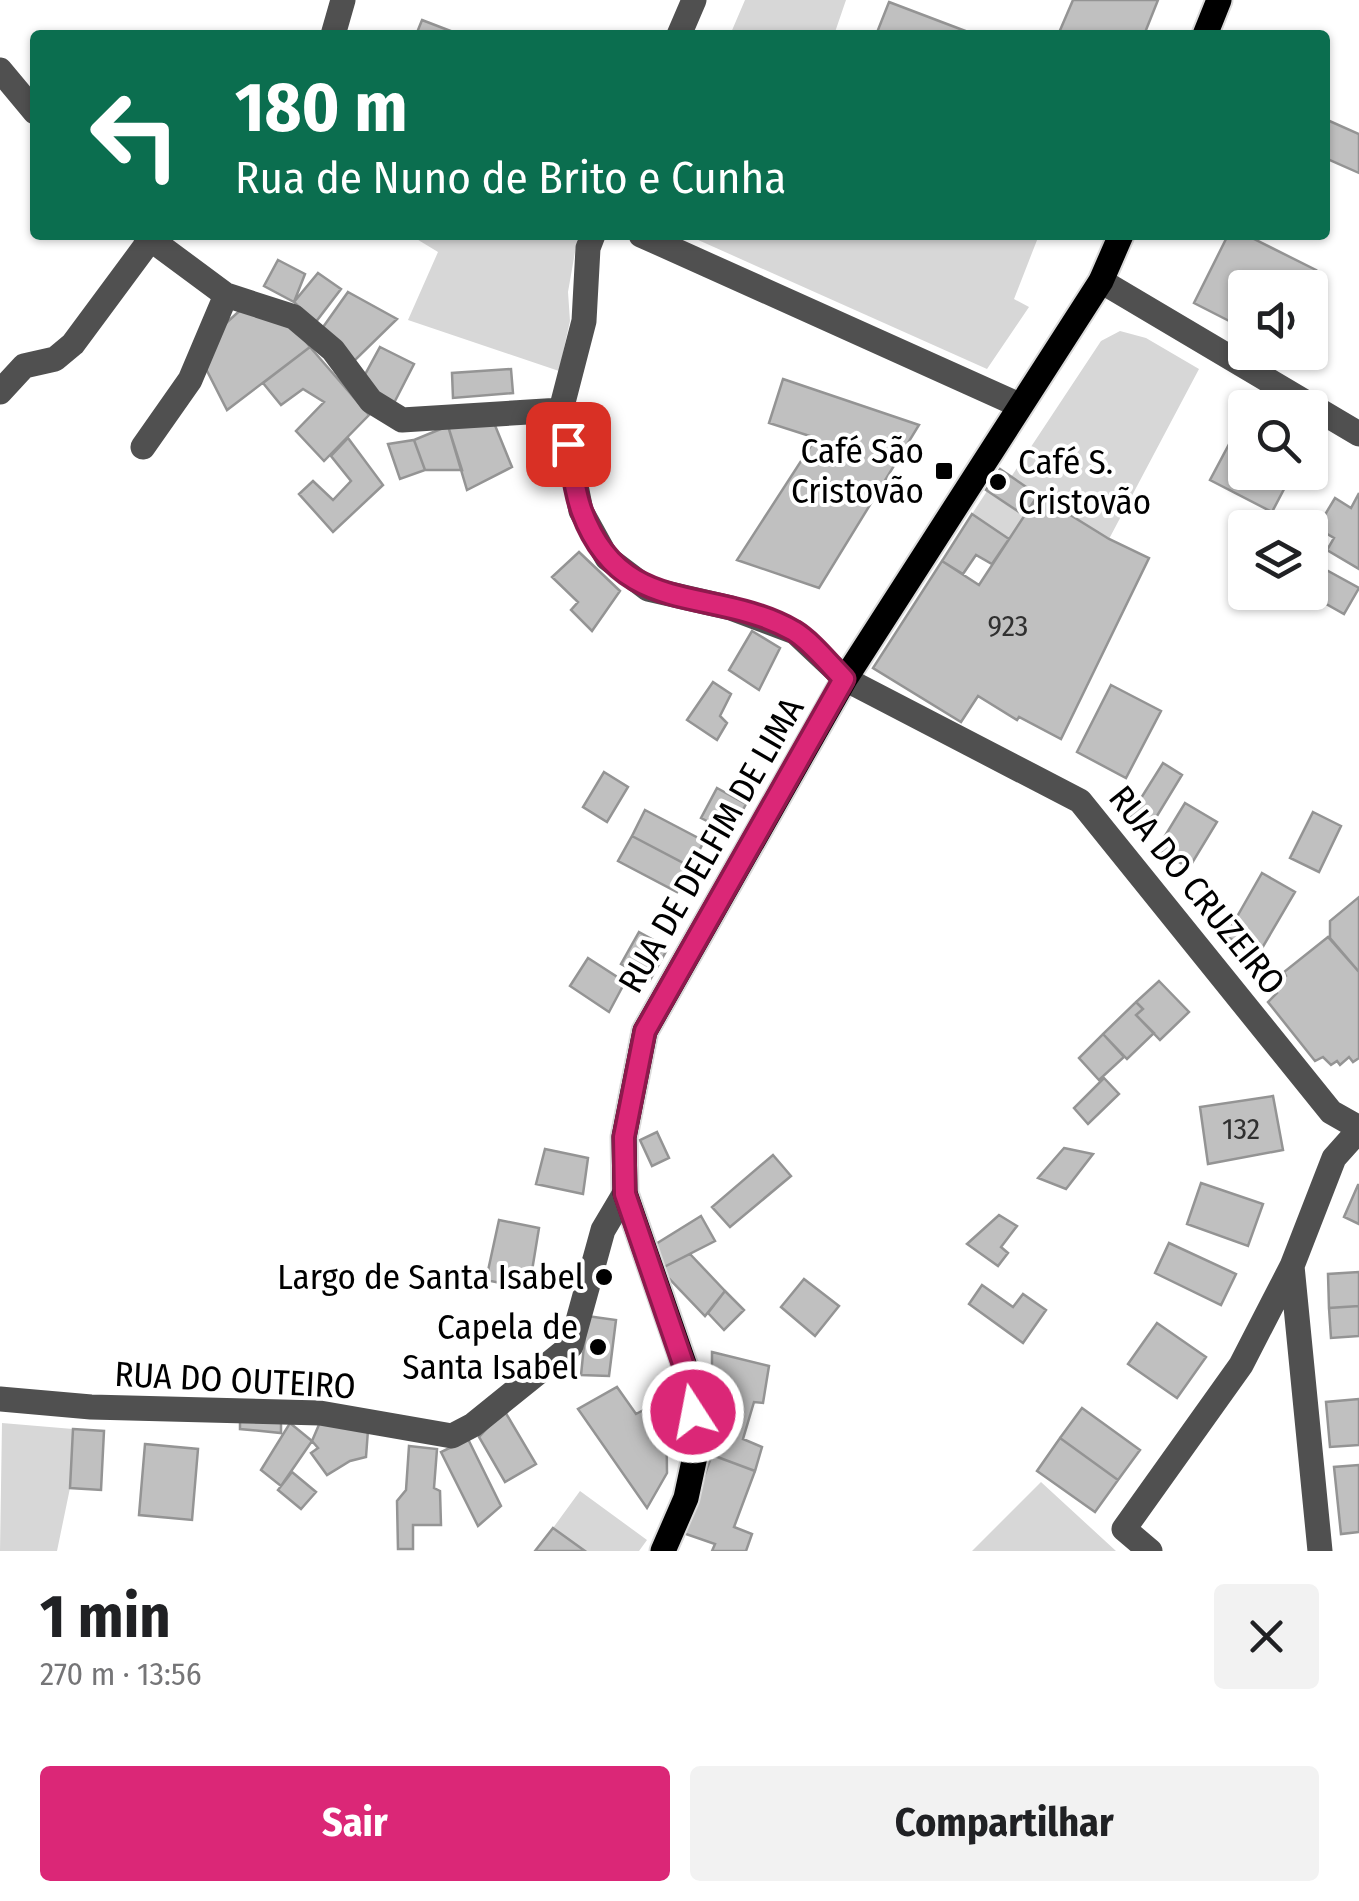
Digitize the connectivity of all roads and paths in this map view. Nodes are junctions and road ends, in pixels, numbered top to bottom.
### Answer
1 (343, 0) edge
2 (694, 0) edge
3 (1219, 0) edge
4 (334, 30) edge
5 (680, 30) edge
6 (1207, 30) edge
7 (0, 70) edge
8 (30, 106) edge
9 (147, 240) edge
10 (151, 240) edge
11 (590, 240) edge
12 (652, 240) edge
13 (1119, 240) edge
14 (1101, 281) junction
15 (226, 295) junction
16 (0, 392) edge
17 (1019, 404) junction
18 (561, 410) junction
19 (1359, 434) edge
20 (143, 447) dead end
21 (844, 679) junction
22 (1359, 1129) edge
23 (625, 1194) junction
24 (1292, 1266) junction
25 (0, 1399) edge
26 (662, 1551) edge
27 (1150, 1551) edge
28 (1320, 1551) edge

1 - 4 street
2 - 5 street
3 - 6 main road
7 - 8 street
9 - 16 street
10 - 15 street
11 - 18 street
12 - 17 street
13 - 14 main road, RUA DE DELFIM DE LIMA
14 - 17 main road, RUA DE DELFIM DE LIMA
14 - 19 street
15 - 18 street
15 - 20 street
17 - 21 main road, RUA DE DELFIM DE LIMA
18 - 21 street, RUA DO CRUZEIRO
21 - 22 street, RUA DO CRUZEIRO
21 - 23 main road, RUA DE DELFIM DE LIMA
22 - 24 street
23 - 25 street, RUA DO OUTEIRO
23 - 26 main road, RUA DE DELFIM DE LIMA
24 - 27 street
24 - 28 street

